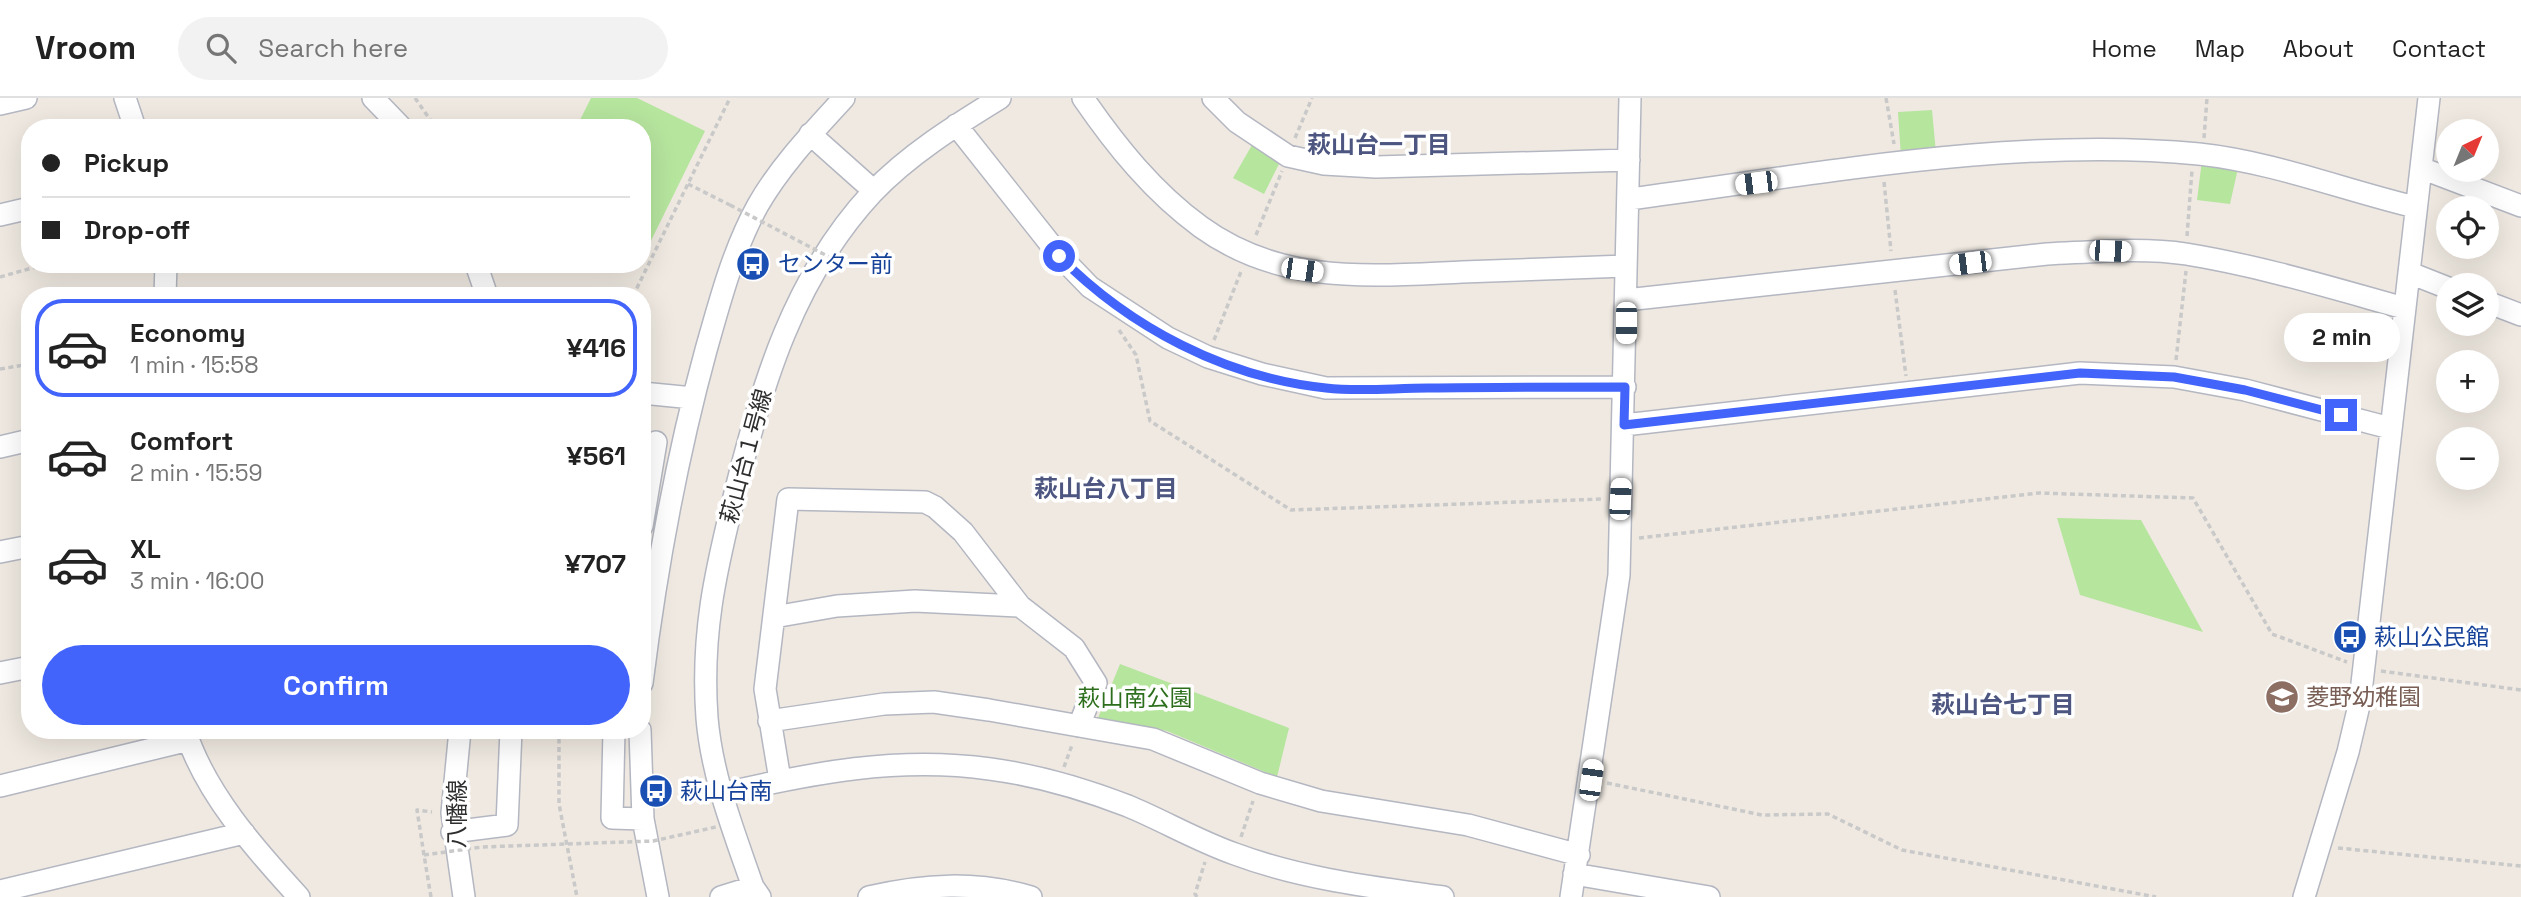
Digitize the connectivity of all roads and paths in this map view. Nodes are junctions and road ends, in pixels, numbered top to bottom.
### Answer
1 (26, 98) edge
2 (125, 98) edge
3 (373, 98) edge
4 (415, 98) edge
5 (730, 98) edge
6 (844, 98) edge
7 (1000, 98) edge
8 (1083, 98) edge
9 (1213, 98) edge
10 (1312, 98) edge
11 (1630, 98) edge
12 (1886, 98) edge
13 (2207, 98) edge
14 (2423, 100) edge
15 (0, 104) edge
16 (132, 119) edge
17 (393, 119) edge
18 (430, 119) edge
19 (956, 125) junction
20 (810, 134) junction
21 (2198, 154) junction
22 (1288, 156) junction
23 (1629, 160) junction
24 (1898, 164) junction
25 (2421, 168) junction
26 (688, 184) junction
27 (874, 191) junction
28 (1629, 200) junction
29 (2521, 206) edge
30 (2416, 207) junction
31 (21, 210) edge
32 (0, 215) edge
33 (1248, 253) junction
34 (2187, 254) junction
35 (651, 259) edge
36 (833, 259) dead end
37 (1626, 266) junction
38 (21, 271) edge
39 (2410, 273) junction
40 (0, 277) edge
41 (2436, 283) edge
42 (1626, 300) junction
43 (2499, 307) edge
44 (2404, 308) junction
45 (2521, 315) edge
46 (1113, 321) dead end
47 (1208, 357) junction
48 (21, 366) edge
49 (0, 369) edge
50 (2174, 377) junction
51 (1625, 387) junction
52 (651, 394) edge
53 (693, 398) junction
54 (1624, 425) junction
55 (2389, 428) junction
56 (21, 442) edge
57 (651, 442) edge
58 (0, 447) edge
59 (681, 448) junction
60 (1620, 499) junction
61 (1619, 540) junction
62 (21, 548) edge
63 (0, 552) edge
64 (1020, 606) junction
65 (651, 614) edge
66 (774, 617) junction
67 (21, 669) edge
68 (2363, 669) junction
69 (0, 673) edge
70 (2521, 690) edge
71 (769, 721) junction
72 (1079, 726) junction
73 (172, 739) edge
74 (189, 739) edge
75 (459, 739) edge
76 (511, 739) edge
77 (559, 739) edge
78 (614, 739) edge
79 (640, 739) edge
80 (780, 780) junction
81 (1591, 780) junction
82 (1059, 783) junction
83 (1259, 783) junction
84 (0, 786) edge
85 (721, 794) junction
86 (643, 818) junction
87 (452, 823) junction
88 (716, 827) dead end
89 (244, 833) junction
90 (1211, 844) junction
91 (2319, 847) junction
92 (1235, 854) junction
93 (424, 855) junction
94 (1576, 864) junction
95 (2521, 866) edge
96 (0, 891) edge
97 (756, 892) edge
98 (299, 897) edge
99 (432, 897) edge
100 (464, 897) edge
101 (577, 897) edge
102 (658, 897) edge
103 (722, 897) edge
104 (869, 897) edge
105 (1031, 897) edge
106 (1197, 897) edge
107 (1443, 897) edge
108 (1571, 897) edge
109 (1709, 897) edge
110 (2157, 897) edge
111 (2304, 897) edge

1 - 15 street
2 - 16 street
3 - 17 street
4 - 18 path
5 - 26 path
6 - 20 street
7 - 19 street, 萩山台１号線
8 - 33 street
9 - 22 street
10 - 22 path
11 - 23 street
12 - 24 path
13 - 21 path
14 - 25 street
19 - 27 street, 萩山台１号線
19 - 47 street
20 - 27 street
20 - 53 street
21 - 24 street
21 - 30 street
21 - 34 path
22 - 23 street
22 - 33 path
23 - 28 street
24 - 28 street
25 - 29 street
25 - 30 street
26 - 35 path
26 - 36 path, bridge
27 - 85 street, 萩山台１号線
28 - 37 street
30 - 39 street
31 - 32 street
33 - 37 street
33 - 47 path
34 - 42 street
34 - 44 street
34 - 50 path
37 - 42 street
38 - 40 path
39 - 41 street
39 - 44 street
42 - 51 street
43 - 45 street
44 - 55 street
46 - 60 path
47 - 51 street
48 - 49 path
50 - 54 street
50 - 55 street
51 - 54 street
52 - 53 street
53 - 59 street
54 - 60 street
55 - 68 street
56 - 58 street
57 - 59 street
59 - 65 street
60 - 61 street
61 - 68 path
61 - 81 street
62 - 63 street
64 - 66 street
64 - 66 street
64 - 72 street
66 - 71 street
67 - 69 street
68 - 70 path
68 - 91 street
71 - 72 street
71 - 80 street
72 - 82 path
72 - 83 street
73 - 84 street
74 - 89 street
75 - 87 street, 八幡線
76 - 87 street
77 - 101 path
78 - 86 street
79 - 86 street
80 - 82 street
80 - 85 street
81 - 94 street
81 - 110 path
82 - 90 street
83 - 92 path
83 - 94 street
85 - 97 street, 萩山台１号線
86 - 102 street
87 - 93 path
87 - 100 street, 八幡線
88 - 93 path, bridge
89 - 96 street
89 - 98 street
90 - 92 street
90 - 106 path
91 - 95 path
91 - 111 street
92 - 107 street
93 - 99 path, bridge
94 - 108 street
94 - 109 street
97 - 103 street
104 - 105 street

